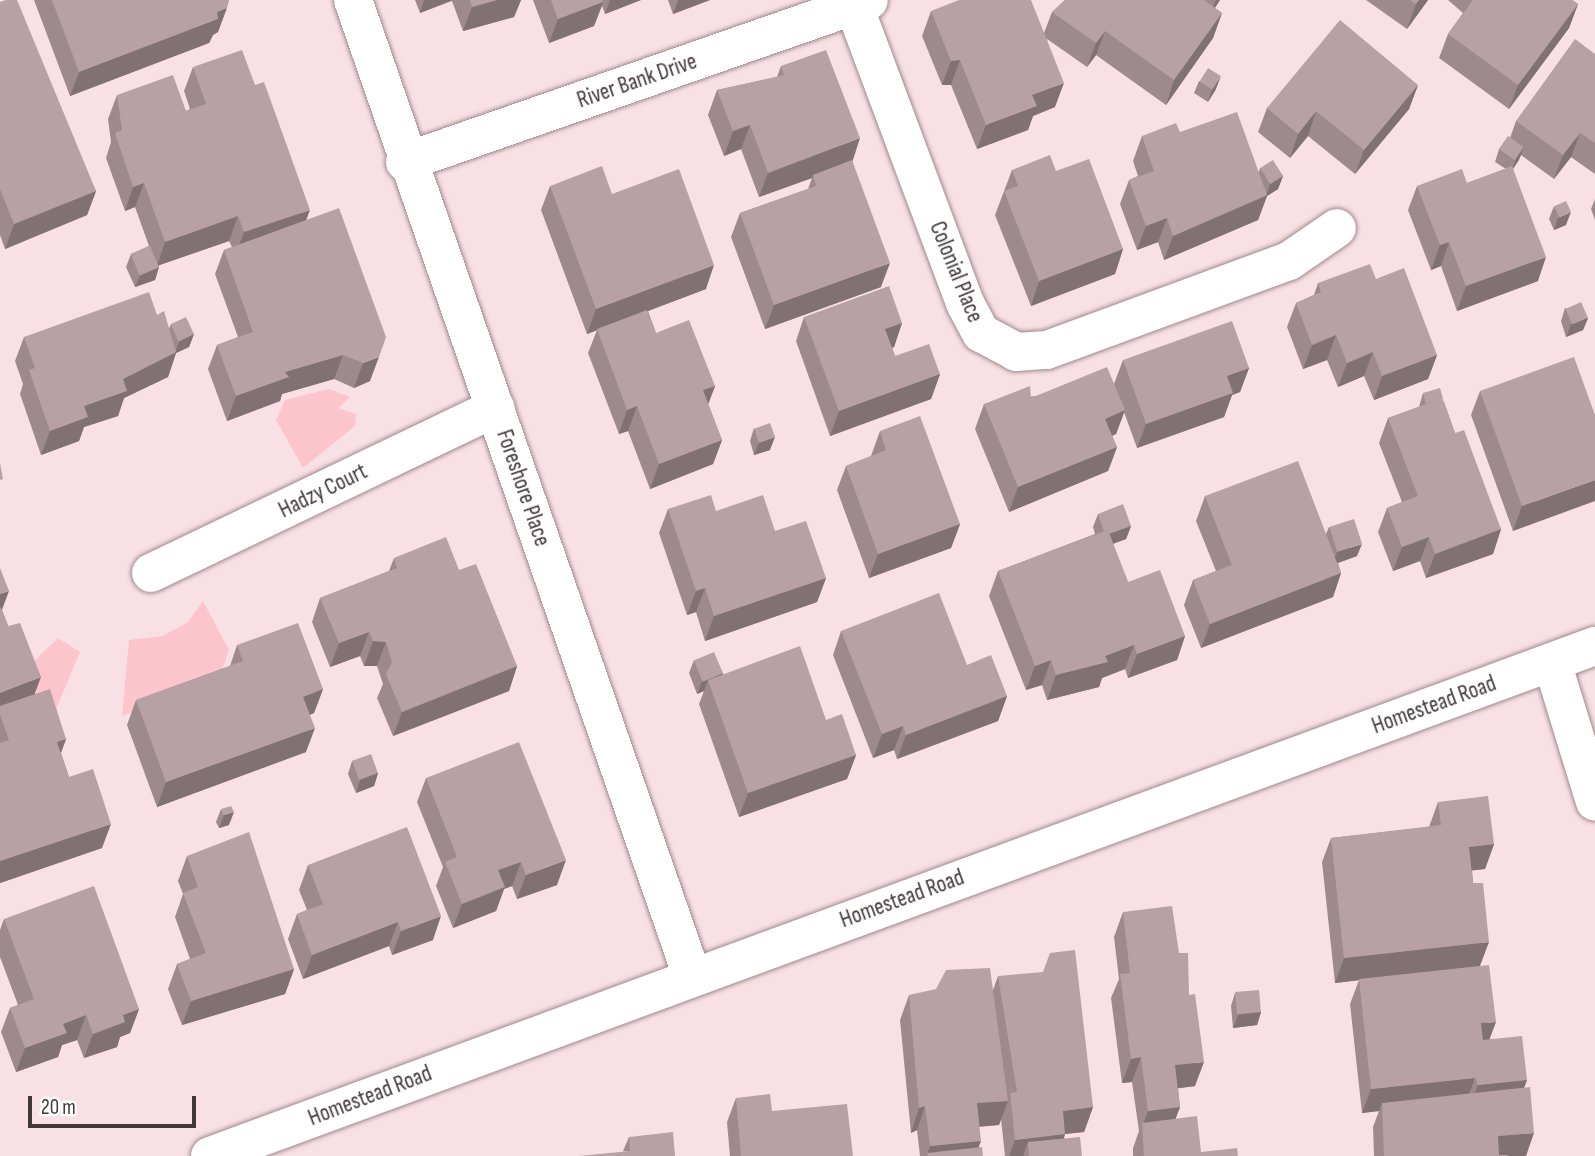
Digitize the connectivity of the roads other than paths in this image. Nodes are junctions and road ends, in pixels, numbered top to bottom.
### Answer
1 (353, 0) edge
2 (862, 3) edge
3 (405, 162) junction
4 (1338, 228) dead end
5 (495, 408) junction
6 (151, 573) dead end
7 (1595, 646) edge
8 (1552, 662) junction
9 (1595, 802) edge
10 (692, 976) junction
11 (210, 1156) edge

1 - 3 street, Foreshore Place
2 - 3 street, River Bank Drive
2 - 4 street, Colonial Place
3 - 5 street, Foreshore Place
5 - 6 street, Hadzy Court
5 - 10 street, Foreshore Place
7 - 8 street, Homestead Road
8 - 9 street
8 - 10 street, Homestead Road
10 - 11 street, Homestead Road

